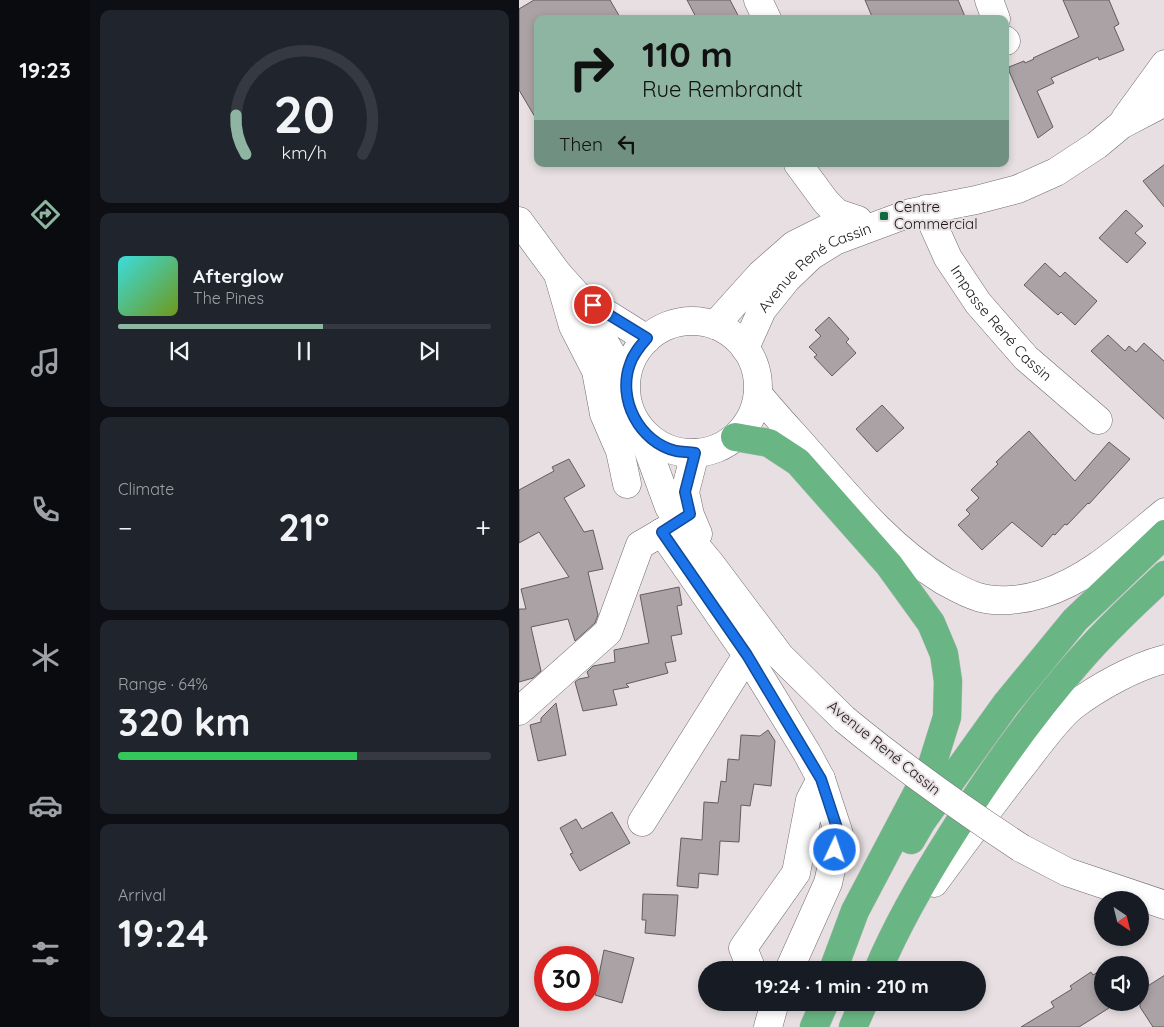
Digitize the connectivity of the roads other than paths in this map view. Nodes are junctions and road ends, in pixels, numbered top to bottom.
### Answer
1 (757, 0) edge
2 (989, 0) edge
3 (765, 15) edge
4 (995, 15) edge
5 (1164, 64) edge
6 (1164, 102) edge
7 (1121, 125) junction
8 (800, 167) edge
9 (918, 211) junction
10 (858, 220) junction
11 (519, 221) edge
12 (558, 274) junction
13 (577, 295) junction
14 (715, 325) junction
15 (647, 338) junction
16 (745, 348) junction
17 (626, 379) junction
18 (758, 394) junction
19 (1097, 420) dead end
20 (640, 428) junction
21 (735, 437) junction
22 (695, 453) junction
23 (627, 484) dead end
24 (1164, 512) edge
25 (677, 523) junction
26 (1164, 534) edge
27 (1164, 575) edge
28 (747, 655) junction
29 (1164, 659) edge
30 (519, 711) edge
31 (821, 779) junction
32 (642, 822) dead end
33 (1097, 882) junction
34 (1164, 893) edge
35 (1164, 905) edge
36 (883, 958) edge
37 (748, 961) edge
38 (793, 961) edge
39 (836, 961) edge
40 (845, 961) edge
41 (772, 1011) edge
42 (818, 1011) edge
43 (821, 1011) edge
44 (860, 1011) edge
45 (768, 1027) edge
46 (813, 1027) edge
47 (853, 1027) edge

1 - 3 street
2 - 4 street
5 - 7 street, Avenue René Cassin
6 - 7 street, Avenue René Cassin
7 - 9 street, Avenue René Cassin
8 - 10 street
9 - 10 street, Avenue René Cassin
9 - 16 street, Avenue René Cassin
9 - 19 street, Impasse René Cassin
10 - 14 street, Avenue René Cassin
11 - 12 street
12 - 13 street
12 - 23 street
13 - 15 street
13 - 17 street
14 - 15 street
14 - 16 street
15 - 17 street
16 - 18 street
17 - 20 street
18 - 21 street
18 - 24 street
20 - 22 street
20 - 25 street, Avenue René Cassin
21 - 22 street
21 - 39 highway
22 - 25 street, Avenue René Cassin
25 - 28 street
25 - 30 street
25 - 33 street, Avenue René Cassin, bridge
26 - 40 highway
27 - 36 highway
28 - 31 street
28 - 32 street
29 - 36 street
31 - 37 street
31 - 38 street
33 - 34 street, Avenue René Cassin
33 - 35 street, Avenue René Cassin
41 - 45 street
42 - 46 highway
43 - 46 highway
44 - 47 highway

